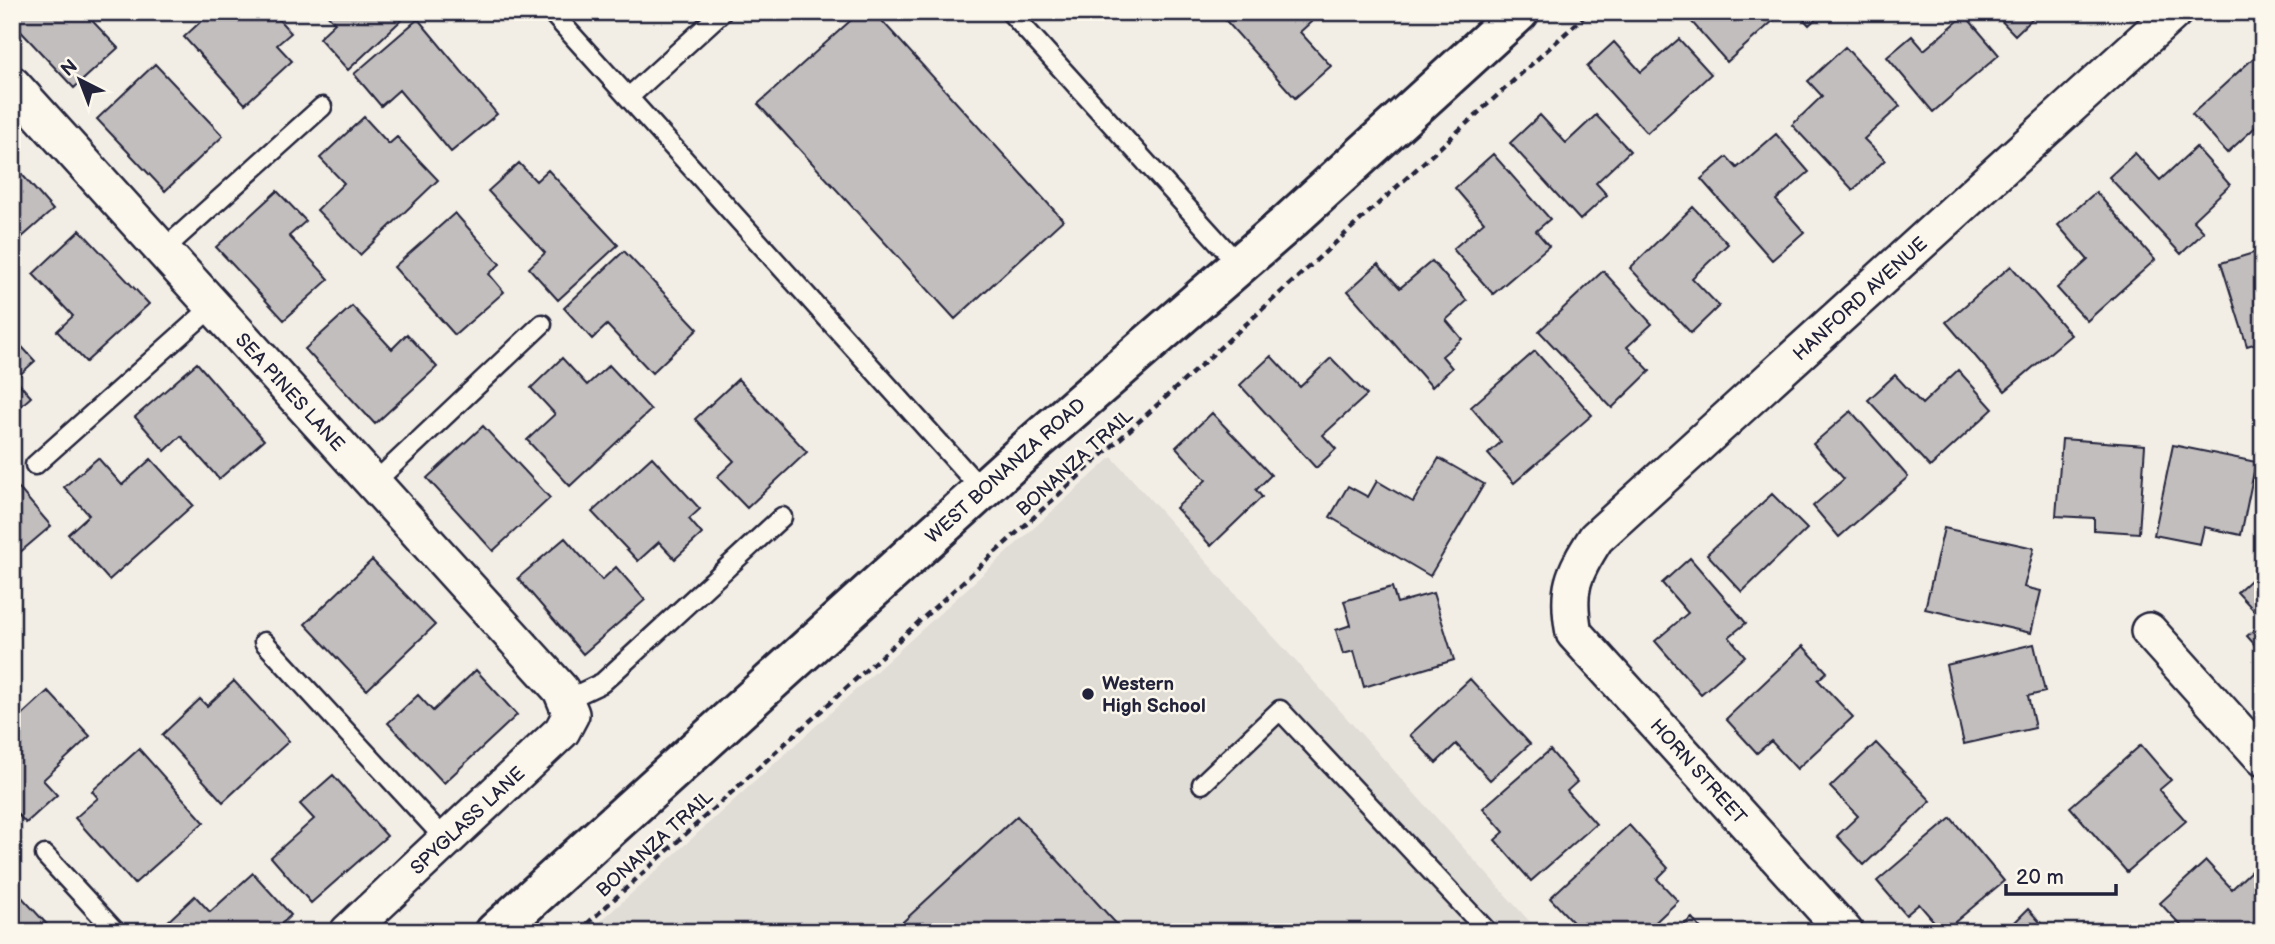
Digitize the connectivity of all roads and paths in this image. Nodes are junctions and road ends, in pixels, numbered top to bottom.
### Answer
1 (557, 12) edge
2 (722, 12) edge
3 (1010, 12) edge
4 (1519, 12) edge
5 (1589, 12) edge
6 (2174, 12) edge
7 (12, 84) edge
8 (629, 97) junction
9 (322, 107) dead end
10 (163, 250) junction
11 (1239, 265) junction
12 (214, 306) junction
13 (542, 324) dead end
14 (35, 465) dead end
15 (374, 483) junction
16 (982, 490) junction
17 (782, 517) dead end
18 (1568, 602) joint
19 (2149, 631) dead end
20 (264, 642) dead end
21 (566, 700) junction
22 (2263, 758) edge
23 (1202, 784) dead end
24 (446, 840) junction
25 (44, 855) dead end
26 (116, 932) edge
27 (348, 932) edge
28 (495, 932) edge
29 (578, 932) edge
30 (1488, 932) edge
31 (1845, 932) edge

1 - 8 lane
2 - 8 lane
3 - 11 lane
4 - 11 street, WEST BONANZA ROAD
5 - 29 path, BONANZA TRAIL
6 - 18 street, HANFORD AVENUE
7 - 10 street, SEA PINES LANE
8 - 16 lane
9 - 10 lane
10 - 12 street, SEA PINES LANE
11 - 16 street, WEST BONANZA ROAD
12 - 14 lane
12 - 15 street, SEA PINES LANE
13 - 15 lane
15 - 21 street, SEA PINES LANE
16 - 28 street, WEST BONANZA ROAD
17 - 21 lane
18 - 31 street, HORN STREET
19 - 22 street
20 - 24 lane
21 - 24 street, SPYGLASS LANE
23 - 30 lane
24 - 27 street, SPYGLASS LANE
25 - 26 lane

